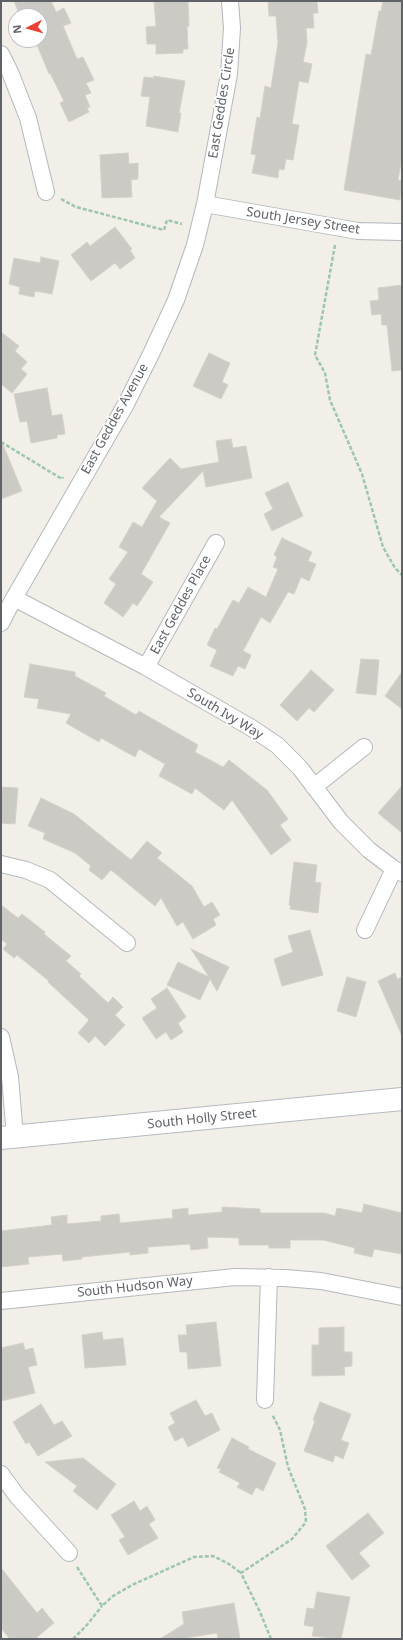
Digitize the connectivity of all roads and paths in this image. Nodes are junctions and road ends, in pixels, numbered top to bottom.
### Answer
1 (230, 1) edge
2 (1, 54) edge
3 (46, 192) joint
4 (205, 204) junction
5 (337, 227) junction
6 (199, 228) junction
7 (402, 232) edge
8 (1, 442) edge
9 (81, 481) junction
10 (216, 543) dead end
11 (402, 575) edge
12 (14, 598) junction
13 (1, 623) edge
14 (146, 667) junction
15 (364, 747) dead end
16 (314, 787) junction
17 (1, 864) edge
18 (398, 871) edge
19 (365, 930) dead end
20 (127, 943) dead end
21 (1, 1037) edge
22 (402, 1099) edge
23 (8, 1138) edge
24 (269, 1278) junction
25 (402, 1297) edge
26 (1, 1301) edge
27 (265, 1400) joint
28 (1, 1474) edge
29 (69, 1553) joint
30 (241, 1573) junction
31 (102, 1606) junction
32 (73, 1639) edge
33 (271, 1639) edge

1 - 4 street, East Geddes Circle
2 - 3 street
3 - 6 path
4 - 5 street, South Jersey Street
4 - 6 street, East Geddes Avenue
5 - 7 street, South Jersey Street
5 - 11 path
6 - 9 street, East Geddes Avenue
8 - 9 path
9 - 12 street, East Geddes Avenue
10 - 14 street, East Geddes Place
12 - 13 street, East Geddes Avenue
12 - 14 street, South Ivy Way
14 - 16 street, South Ivy Way
15 - 16 street
16 - 18 street, South Ivy Way
17 - 20 street
18 - 19 street
21 - 23 street
22 - 23 main road, South Holly Street
24 - 25 street, South Hudson Way
24 - 26 street, South Hudson Way
24 - 27 street
27 - 30 path
28 - 29 street
29 - 31 path
30 - 31 path
30 - 33 path
31 - 32 path

